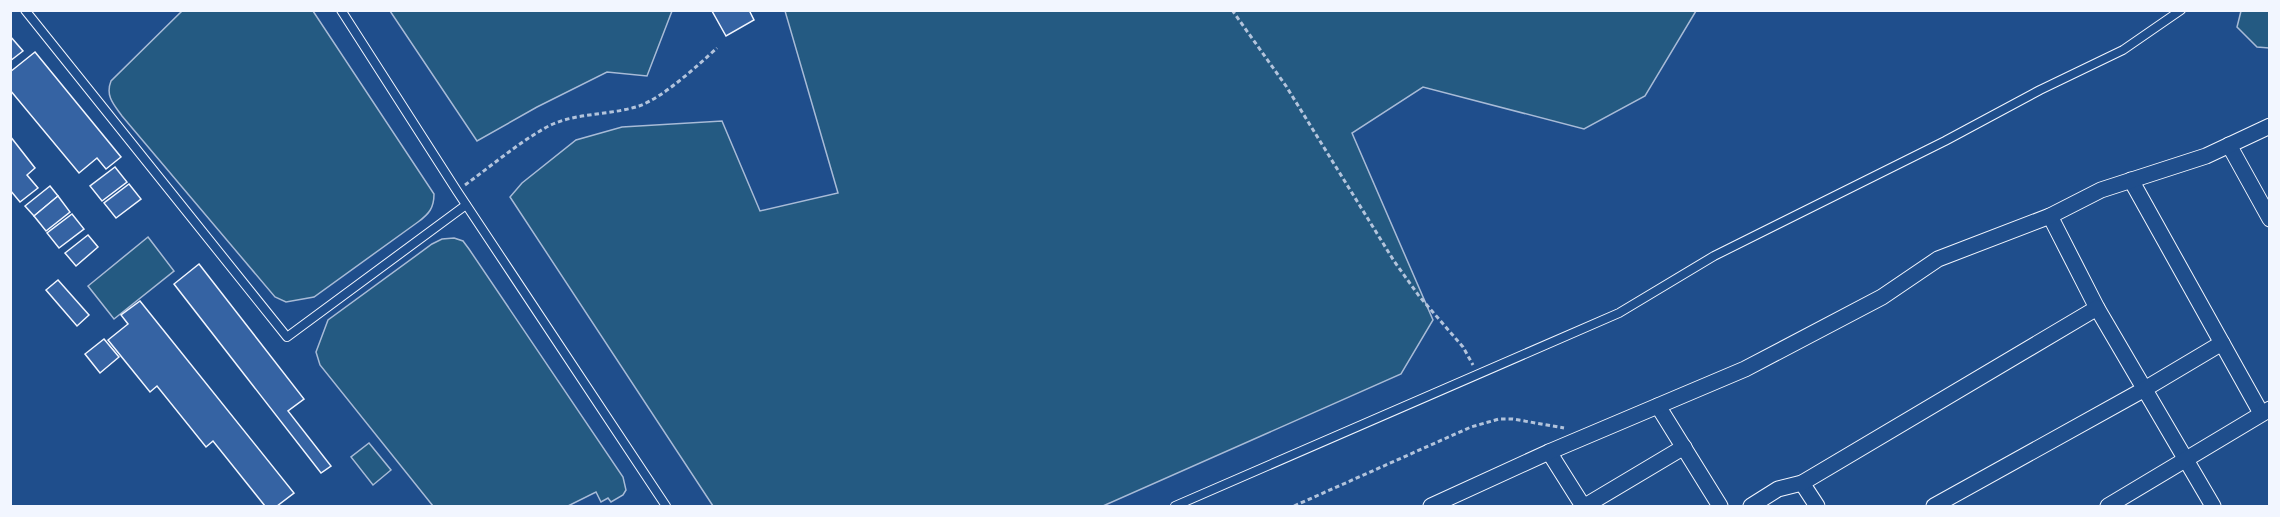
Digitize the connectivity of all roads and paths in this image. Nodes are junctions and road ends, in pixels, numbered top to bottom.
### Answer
1 (26, 10) edge
2 (341, 10) edge
3 (1232, 10) edge
4 (2181, 10) edge
5 (717, 48) dead end
6 (2270, 126) edge
7 (2229, 146) junction
8 (2131, 180) junction
9 (457, 191) junction
10 (466, 206) junction
11 (2050, 216) junction
12 (2270, 219) edge
13 (2097, 308) junction
14 (2222, 343) junction
15 (1476, 375) junction
16 (2143, 390) junction
17 (1658, 406) junction
18 (2265, 411) edge
19 (1589, 435) junction
20 (1684, 447) junction
21 (1549, 452) junction
22 (2186, 460) junction
23 (1802, 483) junction
24 (1452, 502) edge
25 (666, 507) edge
26 (1175, 507) edge
27 (1294, 507) edge
28 (1431, 507) edge
29 (1584, 507) edge
30 (1720, 507) edge
31 (1751, 507) edge
32 (1817, 507) edge
33 (1934, 507) edge
34 (2108, 507) edge
35 (2213, 507) edge

1 - 10 lane
2 - 9 lane
3 - 15 path
4 - 15 lane
5 - 9 path
6 - 7 street
7 - 8 street
7 - 12 street
8 - 11 street
8 - 14 street
9 - 10 lane
10 - 25 lane
11 - 13 street
11 - 17 street
13 - 16 street
13 - 23 street
14 - 16 street
14 - 18 street
15 - 26 lane
16 - 22 street
16 - 33 street
17 - 19 street
17 - 20 street
18 - 22 street
19 - 21 street
19 - 27 path
20 - 29 street
20 - 30 street
21 - 24 street
21 - 29 street
22 - 34 street
22 - 35 street
23 - 31 street
23 - 32 street
24 - 28 street

